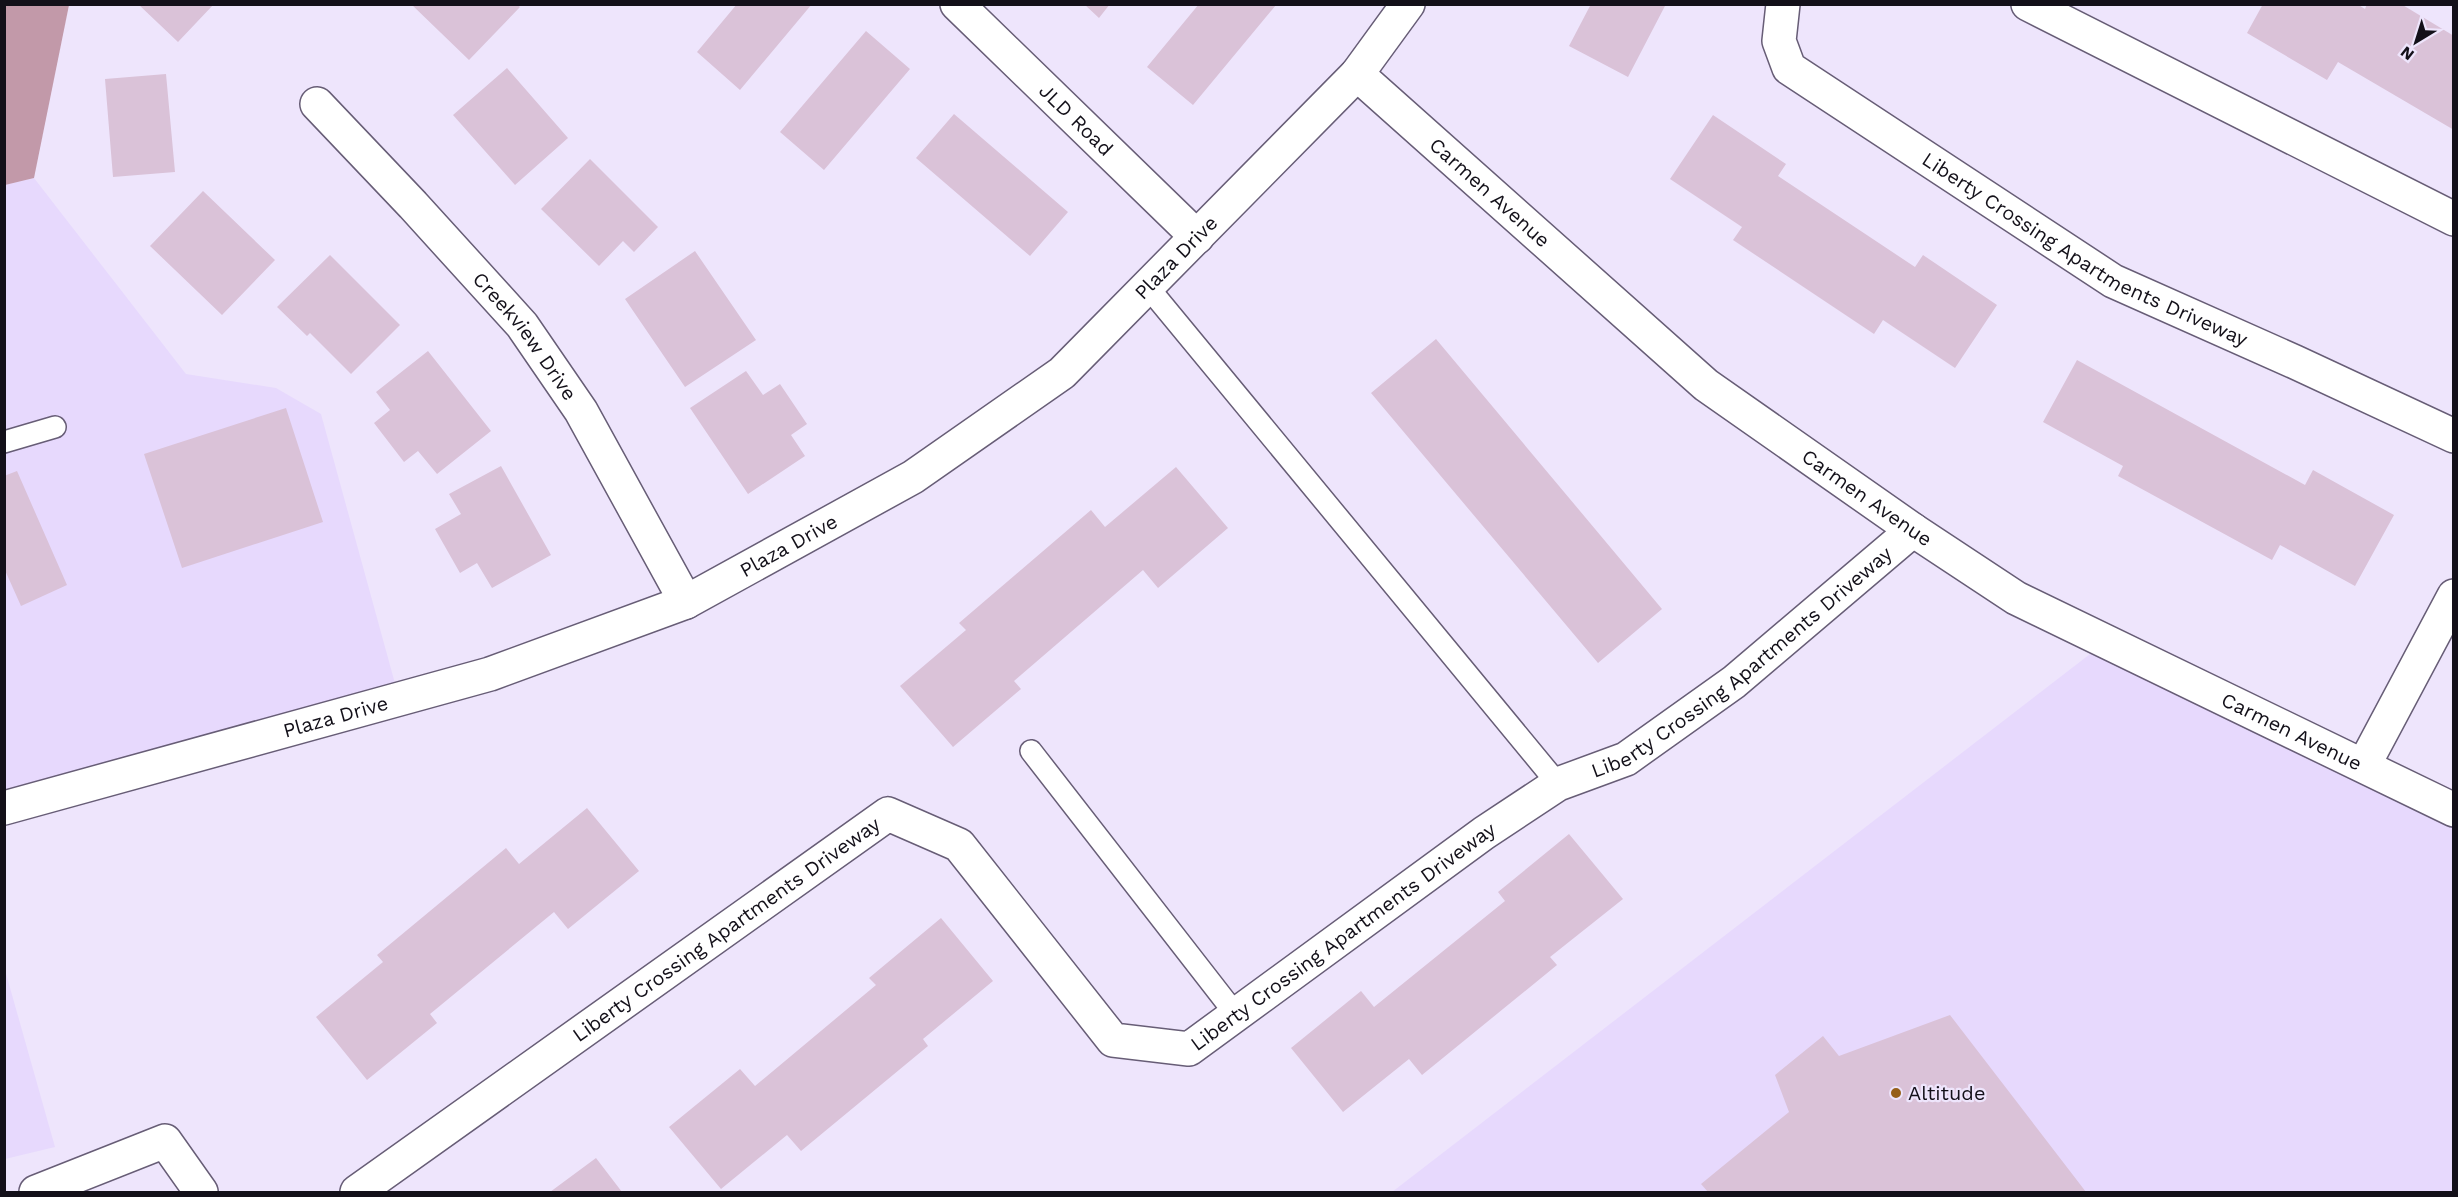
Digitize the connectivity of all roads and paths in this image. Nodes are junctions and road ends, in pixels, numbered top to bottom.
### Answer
1 (957, 4) edge
2 (1407, 4) edge
3 (1783, 4) edge
4 (2028, 4) edge
5 (1358, 74) junction
6 (317, 104) dead end
7 (2454, 219) edge
8 (1197, 237) junction
9 (1148, 286) junction
10 (55, 427) dead end
11 (2454, 436) edge
12 (4, 442) edge
13 (1913, 530) junction
14 (2454, 596) edge
15 (686, 602) junction
16 (1031, 751) dead end
17 (2364, 765) junction
18 (1558, 784) junction
19 (4, 808) edge
20 (2454, 810) edge
21 (1237, 1016) junction
22 (36, 1192) edge
23 (201, 1192) edge
24 (357, 1192) edge

1 - 8 street, JLD Road
2 - 5 street, Plaza Drive
3 - 11 street, Liberty Crossing Apartments Driveway
4 - 7 street
5 - 8 street, Plaza Drive
5 - 13 street, Carmen Avenue
6 - 15 street, Creekview Drive
8 - 9 street, Plaza Drive
9 - 15 street, Plaza Drive
9 - 18 lane
10 - 12 lane
13 - 17 street, Carmen Avenue
13 - 18 street, Liberty Crossing Apartments Driveway
14 - 17 street
15 - 19 street, Plaza Drive
16 - 21 lane
17 - 20 street, Carmen Avenue
18 - 21 street, Liberty Crossing Apartments Driveway
21 - 24 street, Liberty Crossing Apartments Driveway
22 - 23 street

